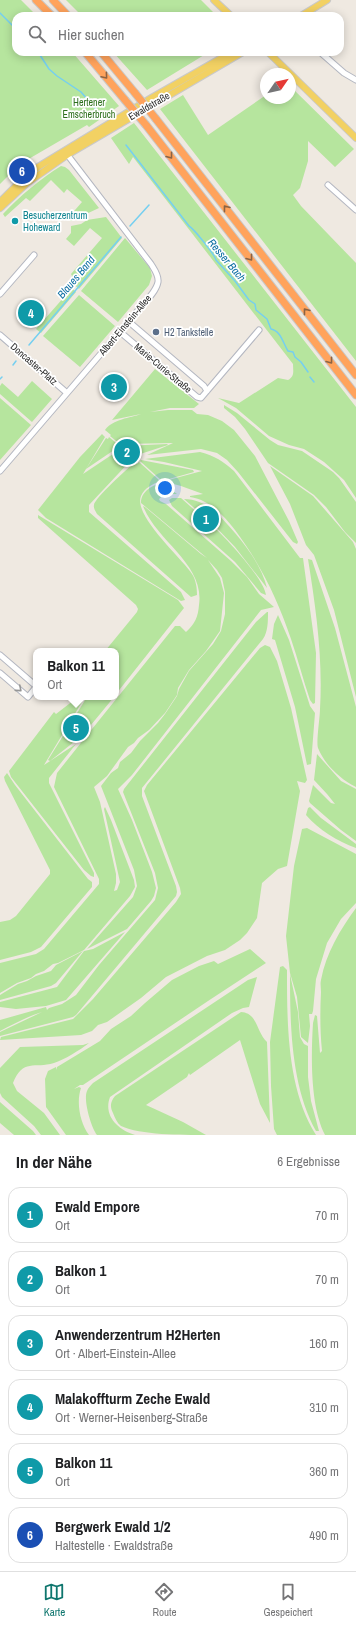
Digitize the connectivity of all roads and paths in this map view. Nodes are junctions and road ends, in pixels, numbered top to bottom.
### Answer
1 (36, 0) edge
2 (53, 0) edge
3 (214, 0) edge
4 (327, 0) edge
5 (48, 12) edge
6 (64, 12) edge
7 (227, 12) edge
8 (308, 12) edge
9 (88, 56) edge
10 (104, 56) edge
11 (225, 56) edge
12 (236, 56) edge
13 (272, 56) edge
14 (324, 56) edge
15 (356, 80) edge
16 (356, 138) edge
17 (66, 153) junction
18 (328, 185) dead end
19 (0, 202) edge
20 (0, 208) edge
21 (356, 210) edge
22 (34, 255) dead end
23 (0, 294) edge
24 (128, 321) junction
25 (259, 330) dead end
26 (119, 331) junction
27 (0, 335) edge
28 (356, 375) edge
29 (207, 390) junction
30 (67, 392) junction
31 (356, 394) edge
32 (0, 471) edge
33 (0, 655) edge
34 (0, 673) edge
35 (33, 684) edge
36 (33, 691) edge

1 - 5 highway
2 - 6 highway
3 - 7 main road
4 - 8 main road
9 -> 31 highway, bridge
28 -> 10 highway, bridge
11 - 17 main road, Ewaldstraße
12 - 17 main road, Ewaldstraße
13 - 16 main road
14 - 15 street
17 - 19 main road, Ewaldstraße
17 - 20 main road, Ewaldstraße
17 - 24 street, Albert-Einstein-Allee
18 - 21 street
22 - 23 street
24 - 26 street, Albert-Einstein-Allee
24 - 29 street, Marie-Curie-Straße
25 - 29 street, Marie-Curie-Straße
26 - 29 street, Marie-Curie-Straße
26 - 30 street, Albert-Einstein-Allee
27 - 30 street, Doncaster-Platz
30 - 32 street, Albert-Einstein-Allee
33 - 35 street
34 -> 36 street

